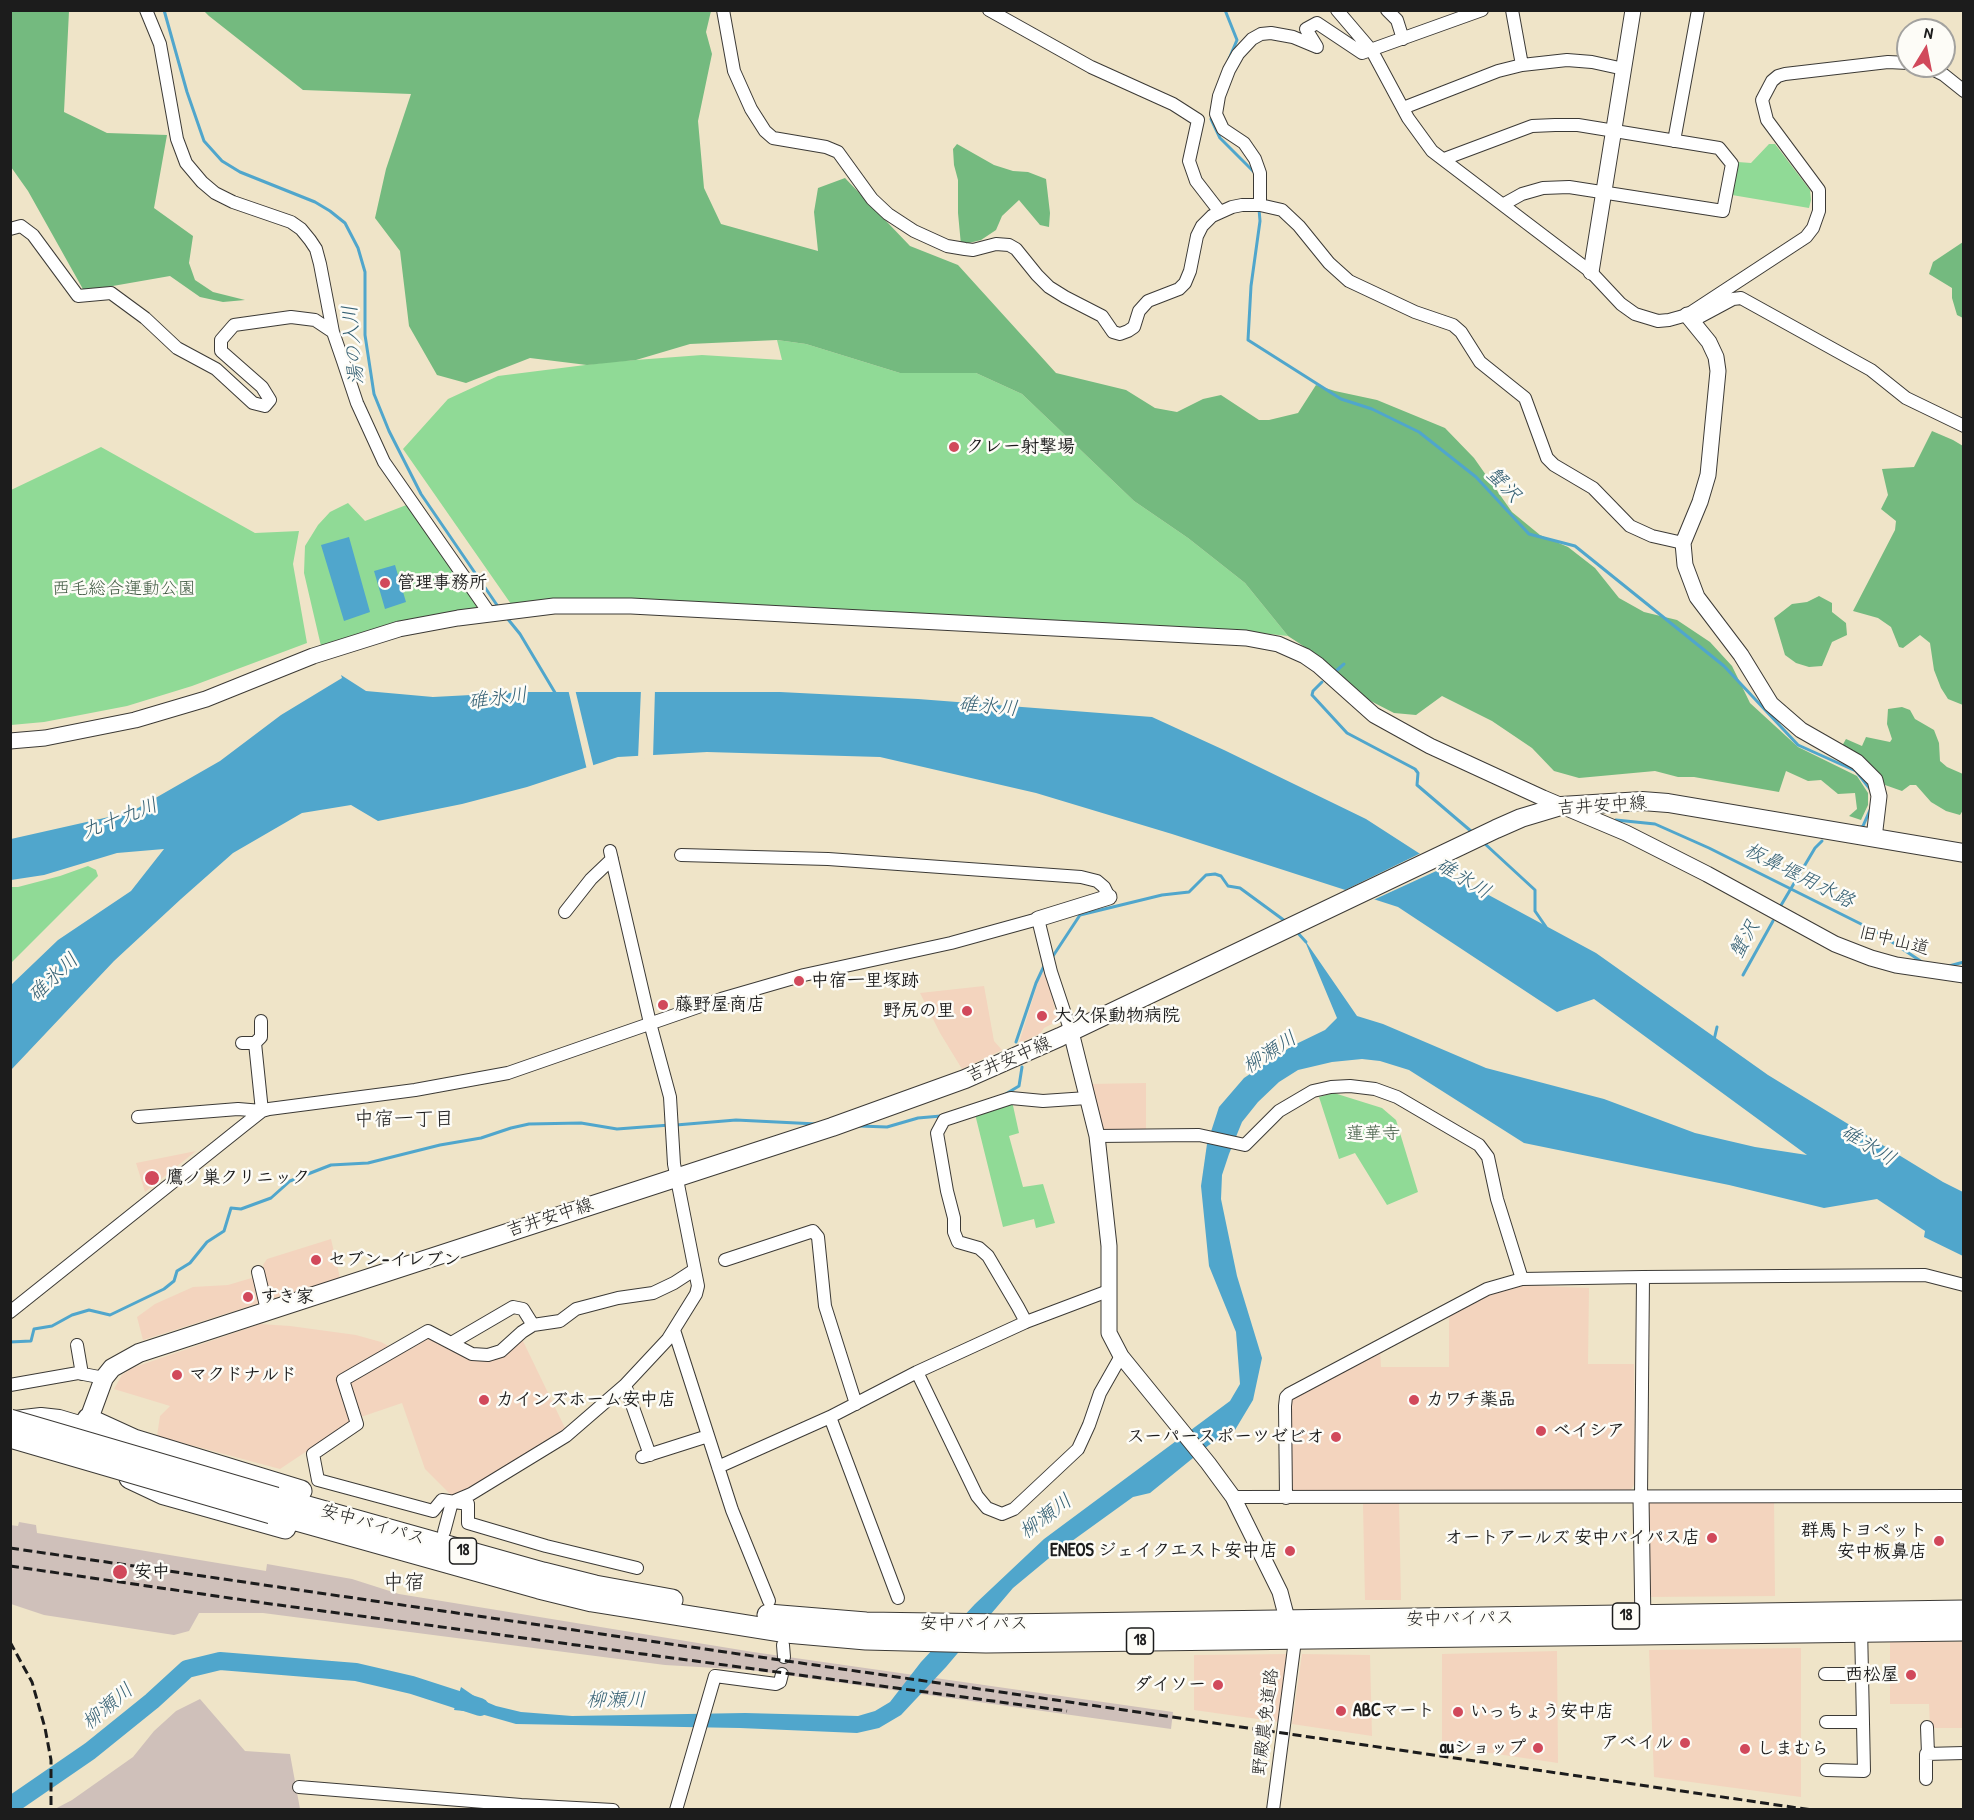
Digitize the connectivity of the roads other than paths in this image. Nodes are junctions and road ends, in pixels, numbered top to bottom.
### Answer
1 (146, 10) edge
2 (723, 10) edge
3 (989, 10) edge
4 (1337, 10) edge
5 (1387, 10) edge
6 (1482, 10) edge
7 (1512, 10) edge
8 (1633, 10) edge
9 (1698, 10) edge
10 (1403, 39) junction
11 (1372, 51) junction
12 (1896, 62) edge
13 (1522, 65) junction
14 (1624, 69) junction
15 (1948, 78) edge
16 (1964, 91) edge
17 (1403, 108) junction
18 (1614, 131) junction
19 (1674, 141) junction
20 (1444, 159) junction
21 (1605, 191) junction
22 (1504, 204) junction
23 (1260, 205) junction
24 (1220, 212) junction
25 (10, 230) edge
26 (1592, 272) junction
27 (1690, 318) junction
28 (333, 332) junction
29 (1964, 426) edge
30 (1683, 543) junction
31 (498, 612) junction
32 (10, 741) edge
33 (1561, 806) junction
34 (1874, 838) junction
35 (1964, 853) edge
36 (681, 855) dead end
37 (1109, 897) joint
38 (565, 912) dead end
39 (1038, 919) junction
40 (1964, 975) edge
41 (261, 1021) dead end
42 (650, 1023) junction
43 (1071, 1032) junction
44 (242, 1043) dead end
45 (255, 1043) junction
46 (1087, 1098) junction
47 (262, 1111) junction
48 (138, 1117) dead end
49 (1097, 1137) junction
50 (677, 1176) junction
51 (725, 1260) dead end
52 (694, 1270) junction
53 (258, 1272) dead end
54 (1643, 1277) junction
55 (1522, 1279) junction
56 (1964, 1285) edge
57 (1108, 1292) junction
58 (267, 1310) junction
59 (10, 1312) edge
60 (1026, 1322) junction
61 (533, 1325) junction
62 (674, 1330) junction
63 (453, 1342) junction
64 (77, 1345) dead end
65 (1121, 1356) junction
66 (917, 1372) junction
67 (82, 1374) junction
68 (104, 1378) junction
69 (10, 1385) edge
70 (626, 1385) junction
71 (856, 1404) junction
72 (10, 1413) edge
73 (830, 1417) junction
74 (10, 1421) edge
75 (87, 1423) junction
76 (708, 1436) junction
77 (10, 1437) edge
78 (65, 1459) dead end
79 (200, 1462) junction
80 (718, 1467) junction
81 (1964, 1496) edge
82 (1233, 1497) junction
83 (1641, 1497) junction
84 (1286, 1498) junction
85 (191, 1501) junction
86 (452, 1502) junction
87 (274, 1505) junction
88 (444, 1532) junction
89 (637, 1568) dead end
90 (652, 1596) junction
91 (898, 1598) dead end
92 (592, 1601) junction
93 (769, 1601) dead end
94 (1964, 1611) edge
95 (1861, 1622) junction
96 (1643, 1625) junction
97 (1290, 1630) junction
98 (1964, 1630) edge
99 (782, 1674) dead end
100 (1825, 1674) dead end
101 (1863, 1674) junction
102 (1826, 1722) dead end
103 (1863, 1722) junction
104 (1927, 1727) dead end
105 (1964, 1753) edge
106 (1928, 1754) junction
107 (1826, 1770) dead end
108 (1926, 1779) dead end
109 (299, 1787) dead end
110 (613, 1809) edge
111 (676, 1809) edge
112 (1273, 1809) edge

1 - 28 street
2 - 24 street
3 - 24 street
4 - 11 street
5 - 10 street
6 - 10 street
7 - 13 street
8 - 14 street
9 - 19 street
10 - 11 street
11 - 17 street
11 - 23 street
12 - 27 street
13 - 14 street
13 - 17 street
14 - 18 street
15 - 16 street
17 - 20 street
18 - 19 street
18 - 20 street
18 - 21 street
19 - 21 street
20 - 22 street
21 - 22 street
21 - 26 street
22 - 26 street
23 - 24 street
23 - 30 street
25 - 28 street
26 - 27 street
27 - 29 street
27 - 30 street
28 - 31 street
30 - 34 street
31 - 32 street, 旧中山道
31 - 33 street, 旧中山道
33 - 34 main road, 吉井安中線
33 - 40 street, 旧中山道
33 - 43 main road, 吉井安中線
34 - 35 main road, 吉井安中線
36 - 37 street
37 - 39 street
38 - 42 street
39 - 42 street
39 - 43 street
41 - 45 street
42 - 47 street
42 - 50 street
43 - 46 street
43 - 50 main road, 吉井安中線
44 - 45 street
45 - 47 street
46 - 49 street
46 - 60 street
47 - 48 street
47 - 59 street
49 - 55 street
49 - 57 street
50 - 52 street
50 - 58 main road, 吉井安中線
51 - 71 street
52 - 61 street
52 - 62 street
53 - 58 street
54 - 55 street
54 - 56 street
54 - 83 street
55 - 84 street
57 - 60 street
57 - 65 street
58 - 68 main road, 吉井安中線
60 - 66 street
61 - 63 street
61 - 63 street
62 - 70 street
62 - 76 street
63 - 86 street
64 - 67 street
65 - 66 street
65 - 82 street
66 - 71 street
67 - 68 street
67 - 69 street
68 - 75 main road
70 - 76 street
70 - 86 street
71 - 73 street
72 - 75 main road
73 - 80 street
73 - 91 street
74 - 75 main road
74 - 87 highway, 安中バイパス / 18, bridge
75 - 78 street
75 - 79 highway
75 - 85 highway
76 - 80 street
77 - 87 highway, 安中バイパス / 18, bridge
79 - 85 highway
79 - 88 highway
80 - 93 street
81 - 83 street
82 - 84 street
82 - 97 street
83 - 84 street
83 - 96 street
85 - 92 highway
86 - 88 street
86 - 89 street
87 - 90 highway, 安中バイパス / 18
87 - 92 highway, 安中バイパス / 18
88 - 90 highway
90 - 97 highway, 安中バイパス / 18
92 - 97 highway, 安中バイパス / 18
94 - 95 highway, 安中バイパス / 18
95 - 96 highway, 安中バイパス / 18
95 - 98 highway, 安中バイパス / 18
95 - 101 street
96 - 97 highway, 安中バイパス / 18
97 - 112 street, 野殿農免道路
99 - 111 street
100 - 101 street
101 - 103 street
102 - 103 street
103 - 107 street
104 - 106 street
105 - 106 street
106 - 108 street
109 - 110 street

